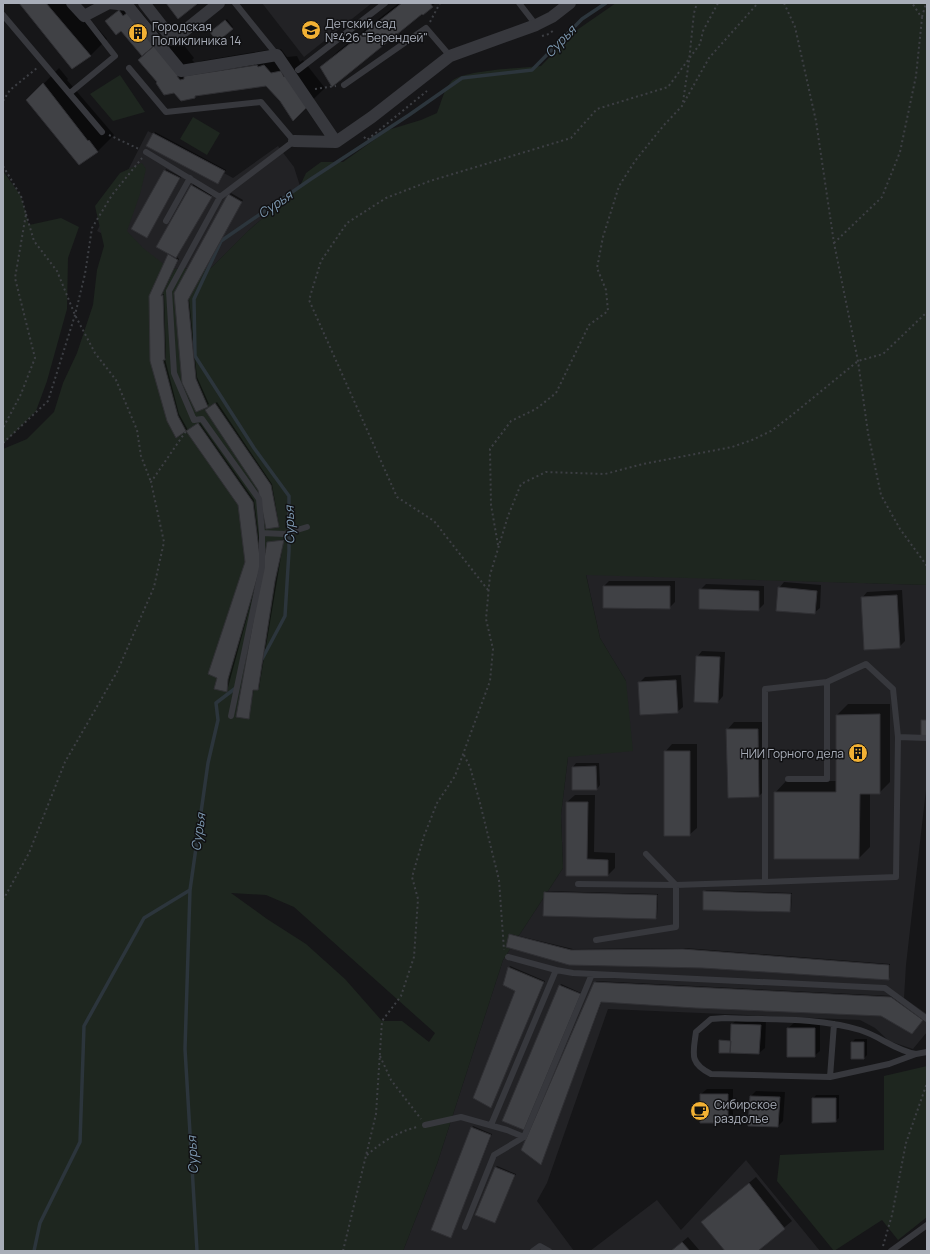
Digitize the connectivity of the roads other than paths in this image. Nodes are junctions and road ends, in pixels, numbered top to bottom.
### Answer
1 (72, 3) edge
2 (144, 3) edge
3 (219, 3) edge
4 (235, 3) edge
5 (385, 3) edge
6 (519, 3) edge
7 (570, 3) edge
8 (127, 4) edge
9 (3, 15) edge
10 (84, 16) junction
11 (536, 25) junction
12 (277, 55) junction
13 (450, 56) junction
14 (129, 68) dead end
15 (298, 70) dead end
16 (344, 86) road end
17 (70, 93) junction
18 (102, 132) road end
19 (294, 141) junction
20 (336, 142) junction
21 (146, 152) road end
22 (190, 178) junction
23 (220, 197) junction
24 (166, 221) dead end
25 (307, 527) dead end
26 (262, 533) junction
27 (827, 682) junction
28 (231, 716) dead end
29 (898, 737) junction
30 (927, 738) edge
31 (788, 779) dead end
32 (646, 854) dead end
33 (765, 882) junction
34 (578, 884) dead end
35 (676, 885) junction
36 (596, 940) dead end
37 (508, 957) road end
38 (556, 970) junction
39 (592, 974) junction
40 (927, 1019) edge
41 (834, 1024) junction
42 (927, 1052) edge
43 (916, 1054) junction
44 (830, 1077) junction
45 (425, 1125) road end
46 (491, 1125) junction
47 (524, 1137) junction
48 (927, 1225) edge
49 (465, 1227) dead end
50 (533, 1251) edge
51 (549, 1251) edge
52 (892, 1251) edge

1 - 10 street
2 - 3 street
4 - 12 lane
5 - 15 lane
6 - 11 lane
7 - 11 street
8 - 10 street
8 - 12 street
9 - 17 lane
10 - 17 lane
11 - 13 street
12 - 20 street
13 - 16 lane
13 - 20 street
14 - 19 lane
17 - 18 lane
19 - 20 street
19 - 23 lane
21 - 22 lane
22 - 23 lane
22 - 24 lane
23 - 26 lane
25 - 26 lane
26 - 28 lane
27 - 29 lane
27 - 31 lane
27 - 33 lane
29 - 30 lane
29 - 33 lane
32 - 35 lane
33 - 35 lane
34 - 35 lane
35 - 36 lane
37 - 38 lane
38 - 39 lane
38 - 46 lane
39 - 40 lane
39 - 47 lane
41 - 43 lane
41 - 44 lane
41 - 44 lane
42 - 43 lane
43 - 44 lane
45 - 46 lane
46 - 47 lane
47 - 49 lane
48 - 52 lane
50 - 51 lane

